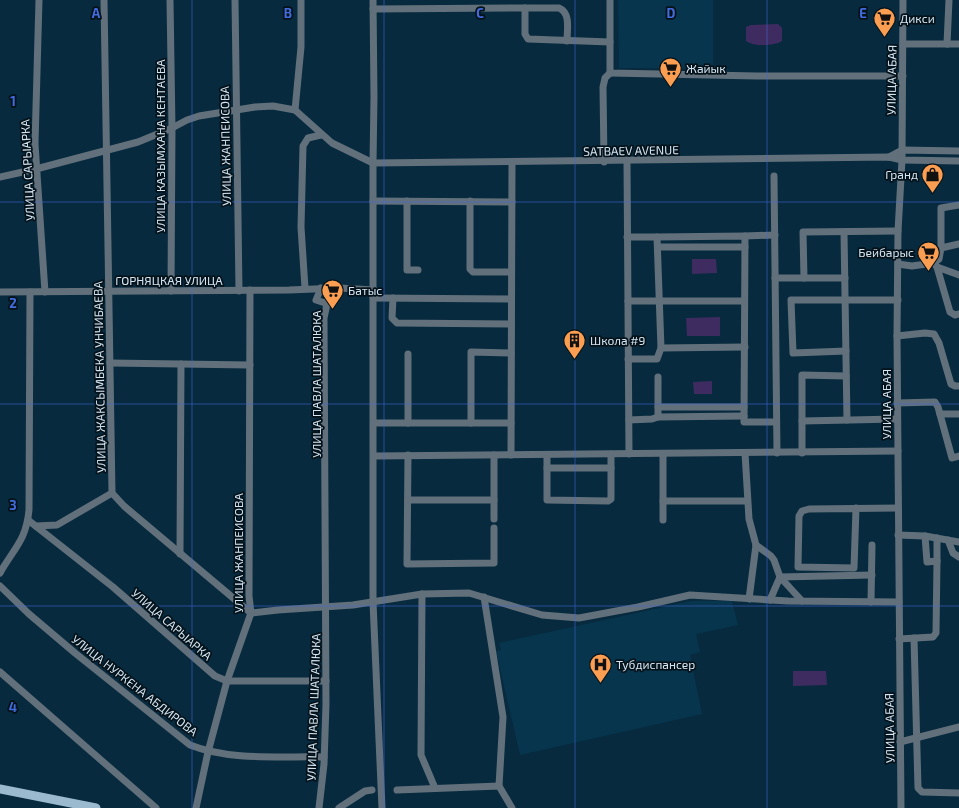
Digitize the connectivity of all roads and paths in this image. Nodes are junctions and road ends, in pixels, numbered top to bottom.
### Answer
1 (39, 0) edge
2 (104, 0) edge
3 (170, 0) edge
4 (235, 0) edge
5 (301, 0) edge
6 (373, 0) edge
7 (610, 0) edge
8 (903, 0) edge
9 (949, 0) edge
10 (525, 8) junction
11 (373, 9) junction
12 (567, 41) junction
13 (610, 42) junction
14 (902, 44) junction
15 (947, 44) junction
16 (959, 44) edge
17 (610, 73) junction
18 (903, 76) junction
19 (235, 110) junction
20 (295, 110) junction
21 (172, 128) junction
22 (321, 135) junction
23 (902, 150) junction
24 (959, 150) edge
25 (107, 151) junction
26 (889, 157) junction
27 (902, 160) junction
28 (627, 161) junction
29 (959, 161) edge
30 (512, 162) junction
31 (604, 162) junction
32 (373, 163) junction
33 (36, 169) junction
34 (774, 176) dead end
35 (0, 177) edge
36 (407, 201) junction
37 (470, 201) junction
38 (373, 202) junction
39 (512, 202) junction
40 (959, 205) edge
41 (898, 231) junction
42 (844, 232) junction
43 (775, 235) junction
44 (745, 236) junction
45 (627, 237) junction
46 (657, 237) junction
47 (959, 244) edge
48 (658, 247) junction
49 (745, 247) junction
50 (941, 248) junction
51 (898, 264) junction
52 (936, 265) junction
53 (418, 270) dead end
54 (511, 272) junction
55 (959, 275) edge
56 (775, 278) junction
57 (804, 278) junction
58 (845, 278) junction
59 (305, 288) junction
60 (324, 288) junction
61 (338, 288) junction
62 (250, 290) junction
63 (374, 290) junction
64 (172, 291) junction
65 (239, 291) junction
66 (0, 292) edge
67 (30, 292) junction
68 (45, 292) junction
69 (109, 292) junction
70 (373, 298) junction
71 (393, 298) junction
72 (511, 299) junction
73 (316, 300) junction
74 (330, 300) junction
75 (845, 300) junction
76 (898, 300) junction
77 (628, 301) junction
78 (744, 301) junction
79 (660, 302) junction
80 (959, 314) edge
81 (324, 318) junction
82 (511, 324) junction
83 (897, 336) junction
84 (744, 347) junction
85 (661, 348) junction
86 (846, 351) junction
87 (510, 353) junction
88 (408, 354) dead end
89 (628, 358) junction
90 (110, 363) junction
91 (181, 364) junction
92 (250, 365) junction
93 (846, 376) junction
94 (658, 377) dead end
95 (959, 386) edge
96 (897, 402) junction
97 (658, 407) junction
98 (744, 407) junction
99 (940, 414) junction
100 (959, 414) edge
101 (744, 416) junction
102 (658, 417) junction
103 (897, 419) junction
104 (629, 420) junction
105 (847, 420) junction
106 (802, 421) junction
107 (776, 422) junction
108 (374, 423) junction
109 (408, 423) junction
110 (471, 423) junction
111 (511, 423) junction
112 (898, 451) junction
113 (745, 453) junction
114 (777, 453) junction
115 (802, 453) junction
116 (611, 454) junction
117 (629, 454) junction
118 (663, 454) junction
119 (408, 455) junction
120 (494, 455) junction
121 (511, 455) junction
122 (547, 455) junction
123 (374, 456) junction
124 (959, 456) edge
125 (547, 468) junction
126 (611, 468) junction
127 (112, 493) junction
128 (408, 500) junction
129 (494, 500) junction
130 (663, 501) junction
131 (747, 501) junction
132 (856, 508) junction
133 (898, 508) junction
134 (494, 519) dead end
135 (663, 520) dead end
136 (28, 523) junction
137 (36, 526) junction
138 (494, 528) dead end
139 (898, 536) junction
140 (925, 536) junction
141 (937, 538) junction
142 (948, 540) junction
143 (959, 542) edge
144 (756, 545) junction
145 (872, 545) dead end
146 (180, 554) junction
147 (959, 557) edge
148 (937, 561) junction
149 (0, 573) edge
150 (872, 575) junction
151 (780, 577) junction
152 (0, 586) edge
153 (422, 594) junction
154 (484, 597) junction
155 (749, 599) junction
156 (770, 600) junction
157 (802, 601) junction
158 (373, 602) junction
159 (871, 602) junction
160 (899, 602) junction
161 (326, 607) junction
162 (251, 613) junction
163 (914, 638) junction
164 (899, 639) junction
165 (0, 672) edge
166 (227, 681) junction
167 (326, 681) junction
168 (959, 727) edge
169 (916, 739) junction
170 (900, 742) junction
171 (208, 752) junction
172 (324, 756) junction
173 (499, 786) junction
174 (435, 788) junction
175 (0, 789) edge
176 (372, 790) dead end
177 (397, 790) dead end
178 (959, 793) edge
179 (96, 808) edge
180 (156, 808) edge
181 (196, 808) edge
182 (319, 808) edge
183 (339, 808) edge
184 (382, 808) edge
185 (512, 808) edge
186 (901, 808) edge

1 - 33 street, УЛИЦА САРЫАРКА
2 - 25 street, УЛИЦА ЖАКСЫМБЕКА УНЧИБАЕВА
3 - 21 street, УЛИЦА КАЗЫМХАНА КЕНТАЕВА
4 - 19 street, УЛИЦА ЖАНПЕИСОВА
5 - 20 street
6 - 11 street
7 - 13 street
8 - 14 street, УЛИЦА АБАЯ
9 - 15 street
10 - 11 street
10 - 12 street
10 - 12 street
11 - 32 street
12 - 13 street
13 - 17 street
14 - 15 street
14 - 18 street, УЛИЦА АБАЯ
15 - 16 street
17 - 18 street
17 - 31 street
18 - 23 street, УЛИЦА АБАЯ
19 - 20 street
19 - 21 street
19 - 65 street, УЛИЦА ЖАНПЕИСОВА
20 - 22 street
21 - 25 street
21 - 64 street, УЛИЦА КАЗЫМХАНА КЕНТАЕВА
22 - 32 street
22 - 59 street
23 - 24 street
23 - 26 street
23 - 27 street, УЛИЦА АБАЯ
25 - 33 street
25 - 69 street, УЛИЦА ЖАКСЫМБЕКА УНЧИБАЕВА
26 - 27 street
26 - 28 street, SATBAEV AVENUE
27 - 29 street
27 - 41 street, УЛИЦА АБАЯ
28 - 31 street, SATBAEV AVENUE
28 - 45 street
30 - 31 street, SATBAEV AVENUE
30 - 32 street, SATBAEV AVENUE
30 - 39 street
32 - 38 street
33 - 35 street
33 - 68 street, УЛИЦА САРЫАРКА
34 - 43 street
36 - 37 street
36 - 38 street
36 - 53 street
37 - 39 street
37 - 54 street
38 - 63 street
39 - 54 street
40 - 50 street
41 - 42 street
41 - 51 street, УЛИЦА АБАЯ
42 - 57 street
42 - 58 street
43 - 44 street
43 - 56 street
44 - 46 street
44 - 49 street
45 - 46 street
45 - 77 street
46 - 48 street
47 - 50 street
48 - 49 street
48 - 79 street
49 - 78 street
50 - 52 street
51 - 52 street
51 - 76 street, УЛИЦА АБАЯ
52 - 55 street
52 - 80 street
54 - 72 street
56 - 57 street
56 - 107 street
57 - 58 street
58 - 75 street
59 - 60 street, ГОРНЯЦКАЯ УЛИЦА
59 - 62 street, ГОРНЯЦКАЯ УЛИЦА
59 - 73 street
60 - 61 street, ГОРНЯЦКАЯ УЛИЦА
60 - 73 street
60 - 74 street
61 - 63 street
61 - 74 street, УЛИЦА ПАВЛА ШАТАЛЮКА
62 - 65 street, ГОРНЯЦКАЯ УЛИЦА
62 - 92 street, УЛИЦА ЖАНПЕИСОВА
63 - 70 street
64 - 65 street, ГОРНЯЦКАЯ УЛИЦА
64 - 69 street, ГОРНЯЦКАЯ УЛИЦА
66 - 67 street, ГОРНЯЦКАЯ УЛИЦА
67 - 68 street, ГОРНЯЦКАЯ УЛИЦА
67 - 136 street
68 - 69 street, ГОРНЯЦКАЯ УЛИЦА
69 - 90 street, УЛИЦА ЖАКСЫМБЕКА УНЧИБАЕВА
70 - 71 street
70 - 108 street
71 - 72 street
71 - 82 street
72 - 82 street
73 - 74 street
73 - 81 street
74 - 81 street, УЛИЦА ПАВЛА ШАТАЛЮКА
75 - 76 street
75 - 86 street
75 - 86 street
76 - 83 street, УЛИЦА АБАЯ
77 - 79 street
77 - 89 street
78 - 79 street
78 - 84 street
79 - 85 street
81 - 161 street, УЛИЦА ПАВЛА ШАТАЛЮКА
82 - 87 street
83 - 95 street
83 - 96 street, УЛИЦА АБАЯ
84 - 85 street
84 - 98 street
85 - 89 street
86 - 93 street
87 - 110 street
87 - 111 street
88 - 109 street
89 - 104 street
90 - 91 street
90 - 127 street, УЛИЦА ЖАКСЫМБЕКА УНЧИБАЕВА
91 - 92 street
91 - 146 street
92 - 162 street, УЛИЦА ЖАНПЕИСОВА
93 - 105 street
93 - 106 street
94 - 97 street
96 - 99 street
96 - 103 street, УЛИЦА АБАЯ
97 - 98 street
97 - 102 street
98 - 101 street
99 - 100 street
99 - 124 street
101 - 102 street
101 - 107 street
102 - 104 street
103 - 105 street
103 - 112 street, УЛИЦА АБАЯ
104 - 117 street
105 - 106 street
106 - 115 street
107 - 114 street
108 - 109 street
108 - 123 street
109 - 110 street
110 - 111 street
111 - 121 street
112 - 115 street
112 - 133 street, УЛИЦА АБАЯ
113 - 114 street
113 - 118 street
113 - 131 street
114 - 115 street
116 - 117 street
116 - 122 street
116 - 126 street
117 - 118 street
118 - 130 street
119 - 120 street
119 - 123 street
119 - 128 street
120 - 121 street
120 - 129 street
121 - 122 street
122 - 125 street
123 - 158 street
125 - 126 street
125 - 126 street
127 - 137 street
127 - 146 street
128 - 129 street
128 - 138 street
129 - 134 street
130 - 131 street
130 - 135 street
131 - 144 street
132 - 132 street
132 - 133 street
133 - 139 street, УЛИЦА АБАЯ
136 - 137 street, УЛИЦА САРЫАРКА
136 - 149 street
137 - 166 street, УЛИЦА САРЫАРКА
139 - 140 street
139 - 160 street, УЛИЦА АБАЯ
140 - 141 street
140 - 148 street
141 - 142 street
141 - 148 street
142 - 143 street
142 - 147 street
144 - 151 street
144 - 155 street
145 - 150 street
146 - 162 street
148 - 163 street
150 - 151 street
150 - 159 street
151 - 156 street
151 - 157 street
152 - 171 street, УЛИЦА НУРКЕНА АБДИРОВА
153 - 154 street
153 - 158 street
153 - 174 street
154 - 155 street
154 - 173 street
155 - 156 street
156 - 157 street
157 - 159 street
158 - 161 street
158 - 184 street
159 - 160 street
160 - 164 street, УЛИЦА АБАЯ
161 - 162 street
161 - 167 street, УЛИЦА ПАВЛА ШАТАЛЮКА
162 - 166 street, УЛИЦА ЖАНПЕИСОВА
163 - 164 street
163 - 169 street
164 - 170 street, УЛИЦА АБАЯ
165 - 180 street
166 - 167 street, УЛИЦА САРЫАРКА
166 - 171 street, УЛИЦА ЖАНПЕИСОВА
167 - 172 street, УЛИЦА ПАВЛА ШАТАЛЮКА
168 - 169 street
169 - 170 street
169 - 178 street
170 - 186 street, УЛИЦА АБАЯ
171 - 172 street, УЛИЦА НУРКЕНА АБДИРОВА
171 - 181 street, УЛИЦА ЖАНПЕИСОВА
172 - 182 street, УЛИЦА ПАВЛА ШАТАЛЮКА
173 - 174 street
173 - 185 street
174 - 177 street
175 - 179 main road
176 - 183 street

